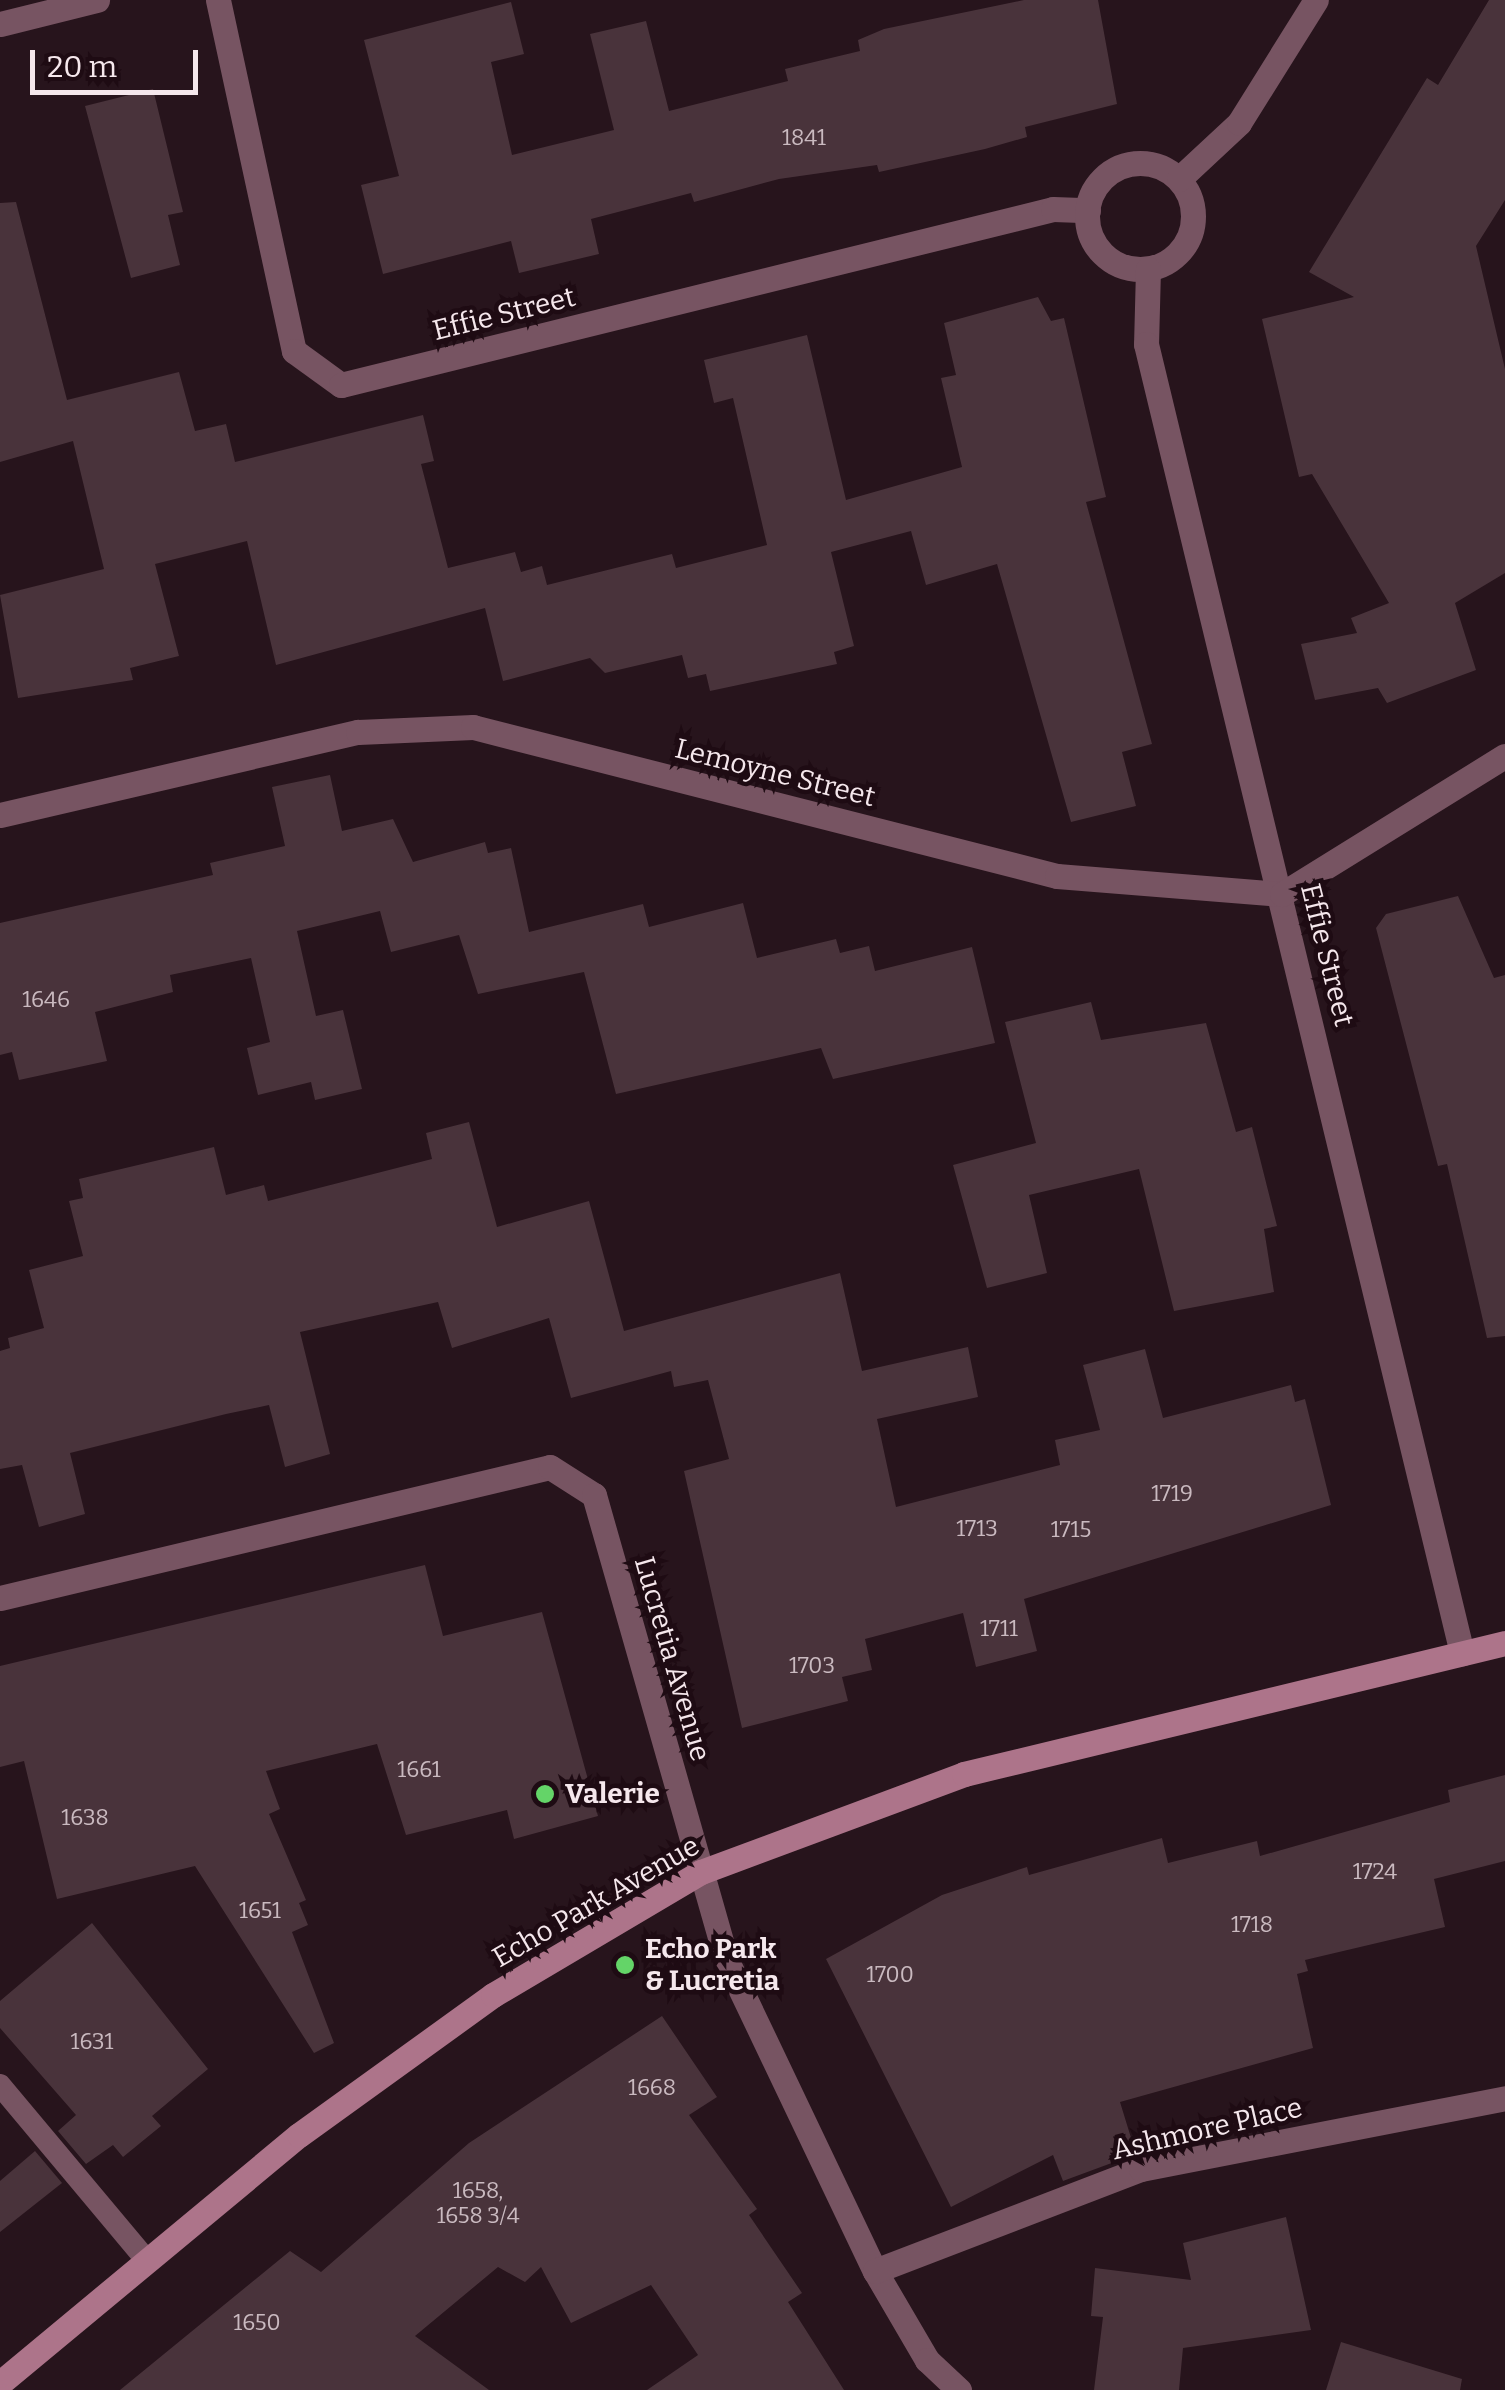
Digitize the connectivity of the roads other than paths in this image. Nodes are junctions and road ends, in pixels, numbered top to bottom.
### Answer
1 (97, 0) edge
2 (218, 0) edge
3 (1316, 0) edge
4 (0, 24) edge
5 (1179, 180) junction
6 (1088, 210) junction
7 (1148, 269) junction
8 (1505, 756) edge
9 (0, 814) edge
10 (1282, 894) junction
11 (0, 1598) edge
12 (1505, 1643) edge
13 (1462, 1653) junction
14 (701, 1872) junction
15 (0, 2085) edge
16 (1505, 2098) edge
17 (147, 2261) junction
18 (875, 2271) junction
19 (0, 2383) edge
20 (958, 2390) edge

1 - 4 street
2 - 6 street, Effie Street
3 - 5 street
5 - 6 street
5 - 7 street
6 - 7 street
7 - 10 street, Effie Street
8 - 10 street
9 - 10 street, Lemoyne Street
10 - 13 street, Effie Street
11 - 14 street, Lucretia Avenue
12 - 13 street, Echo Park Avenue
13 - 14 street, Echo Park Avenue
14 - 17 street, Echo Park Avenue
14 - 18 street, Lucretia Avenue
15 - 17 lane
16 - 18 street, Ashmore Place
17 - 19 street, Echo Park Avenue
18 - 20 street, Lucretia Avenue

